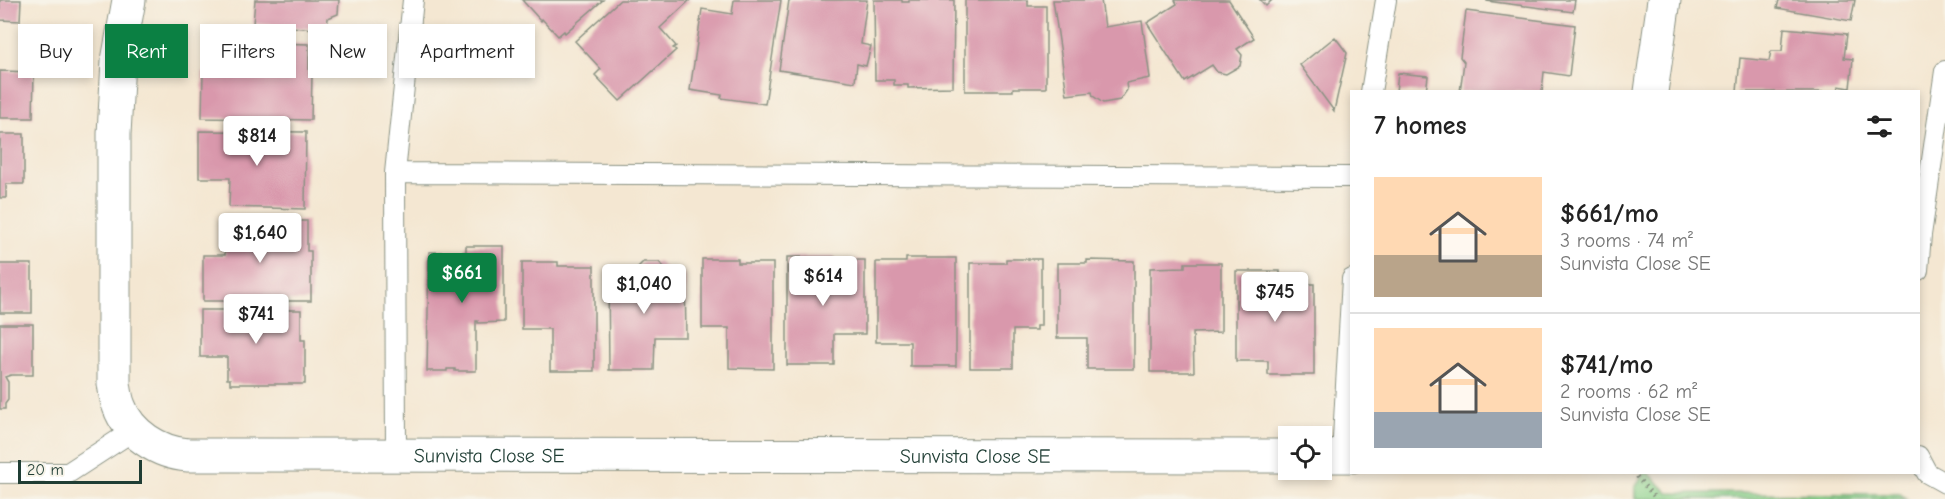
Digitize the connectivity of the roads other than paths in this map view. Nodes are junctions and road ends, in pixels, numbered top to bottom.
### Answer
1 (129, 0) edge
2 (413, 0) edge
3 (1386, 0) edge
4 (1664, 0) edge
5 (1945, 71) edge
6 (1371, 90) edge
7 (1651, 90) edge
8 (395, 172) junction
9 (1350, 177) edge
10 (1920, 247) edge
11 (1350, 304) edge
12 (134, 430) junction
13 (396, 455) junction
14 (1278, 456) edge
15 (1338, 456) edge
16 (1920, 460) edge
17 (0, 473) edge
18 (1945, 483) edge

1 - 12 street, Sunvista Close SE
2 - 8 lane
3 - 6 lane
4 - 7 street
5 - 10 lane
8 - 9 lane
8 - 13 lane
11 - 15 lane
12 - 13 street, Sunvista Close SE
12 - 17 lane
13 - 14 street, Sunvista Close SE
16 - 18 lane

